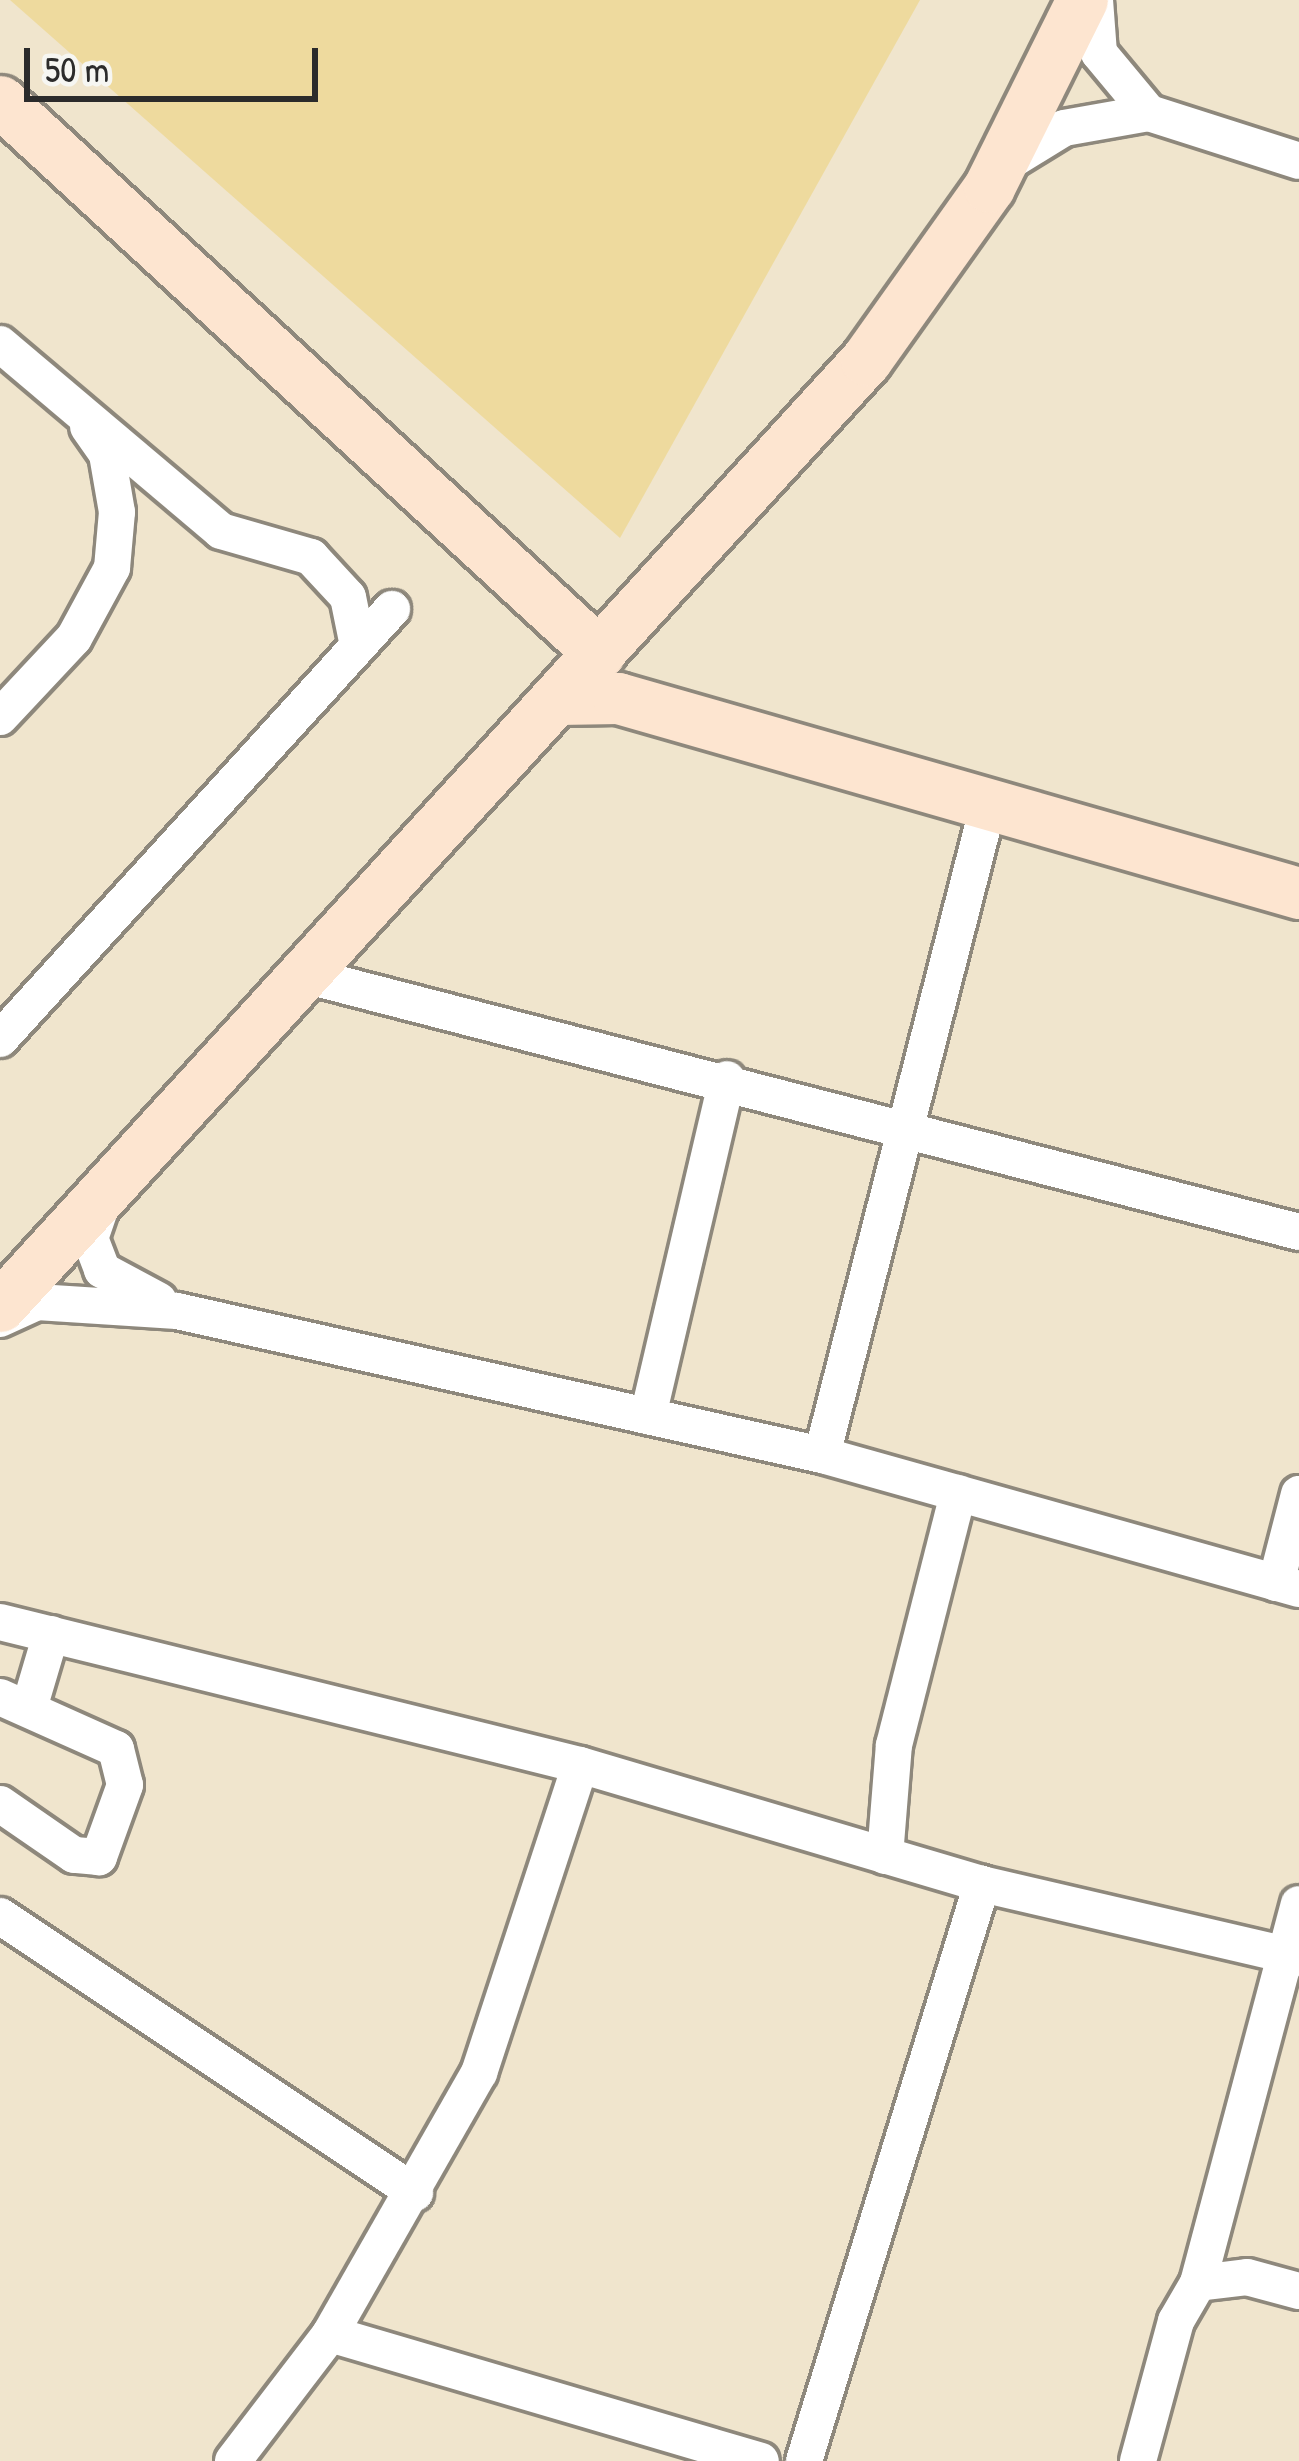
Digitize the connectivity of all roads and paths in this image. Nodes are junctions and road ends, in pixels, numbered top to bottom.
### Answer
1 (1082, 0) edge
2 (1095, 0) edge
3 (0, 101) edge
4 (1149, 113) junction
5 (1299, 161) edge
6 (998, 168) junction
7 (0, 344) edge
8 (73, 405) junction
9 (392, 609) dead end
10 (358, 646) junction
11 (606, 646) junction
12 (558, 699) junction
13 (650, 707) junction
14 (0, 717) edge
15 (988, 806) junction
16 (1299, 893) edge
17 (304, 975) junction
18 (0, 1039) edge
19 (727, 1079) junction
20 (914, 1125) junction
21 (106, 1191) junction
22 (1299, 1232) edge
23 (0, 1306) edge
24 (177, 1311) junction
25 (0, 1319) edge
26 (648, 1416) junction
27 (822, 1455) junction
28 (958, 1493) junction
29 (1299, 1494) edge
30 (1287, 1586) edge
31 (0, 1622) edge
32 (51, 1634) junction
33 (15, 1701) edge
34 (580, 1765) junction
35 (0, 1804) edge
36 (885, 1856) junction
37 (982, 1884) junction
38 (1299, 1904) edge
39 (0, 1916) edge
40 (1291, 1956) edge
41 (415, 2193) junction
42 (1198, 2284) junction
43 (1299, 2290) edge
44 (330, 2334) junction
45 (250, 2454) edge
46 (761, 2461) edge
47 (804, 2461) edge
48 (1138, 2461) edge

1 - 6 street
2 - 4 street
3 - 11 street
4 - 5 street
4 - 6 street
6 - 11 street
7 - 8 street
8 - 10 street
8 - 14 street
9 - 10 street
10 - 18 street
11 - 12 street
11 - 13 street
12 - 13 street
12 - 17 street
13 - 15 street
15 - 16 street
15 - 20 street
17 - 19 street
17 - 21 street
19 - 20 street
19 - 26 street
20 - 22 street
20 - 27 street
21 - 23 street
21 - 24 street
24 - 25 street
24 - 26 street
26 - 27 street
27 - 28 street
28 - 30 street
28 - 36 street
29 - 30 street
31 - 32 street
32 - 33 street
32 - 34 street
33 - 35 street
34 - 36 street
34 - 41 street
36 - 37 street
37 - 40 street
37 - 47 street
38 - 40 street
39 - 41 street
40 - 42 street
41 - 44 street
42 - 43 street
42 - 48 street
44 - 45 street
44 - 46 street

